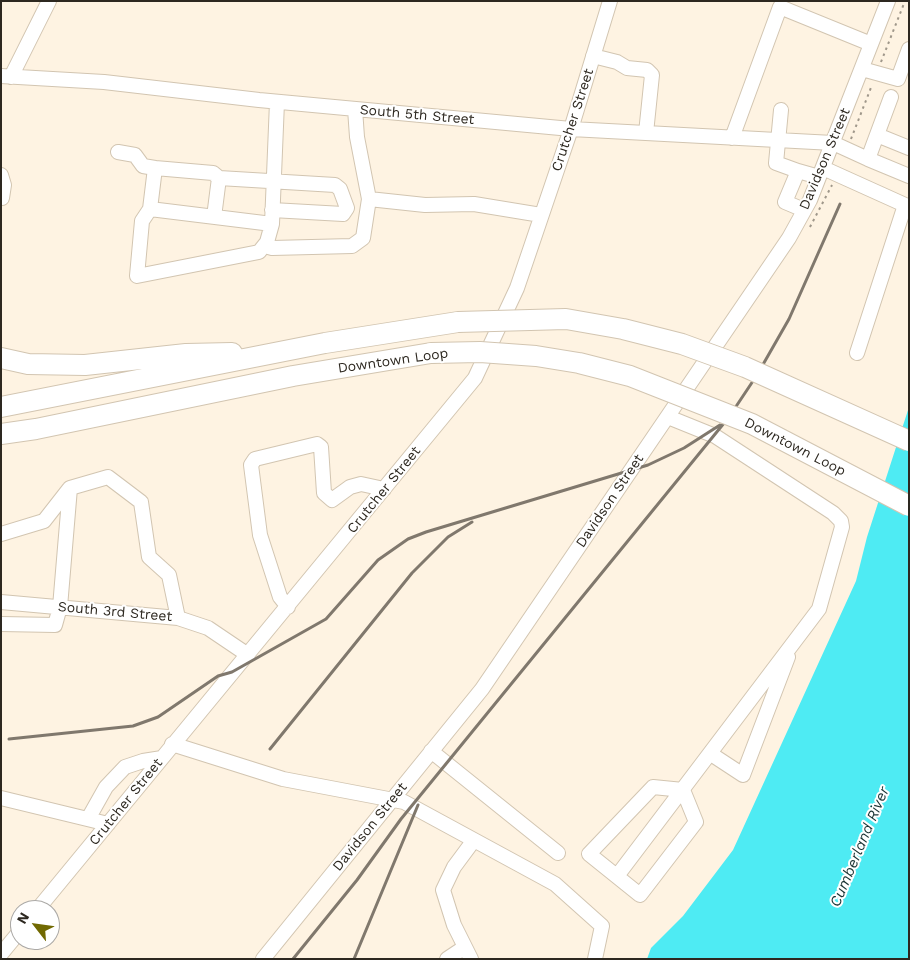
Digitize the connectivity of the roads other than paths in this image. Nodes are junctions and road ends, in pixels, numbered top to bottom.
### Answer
1 (49, 1) edge
2 (610, 1) edge
3 (888, 1) edge
4 (871, 44) junction
5 (909, 49) edge
6 (593, 56) junction
7 (862, 69) junction
8 (6, 76) edge
9 (903, 80) edge
10 (891, 97) dead end
11 (277, 102) junction
12 (355, 109) junction
13 (781, 110) dead end
14 (571, 129) junction
15 (646, 133) junction
16 (876, 136) junction
17 (732, 138) junction
18 (778, 140) junction
19 (833, 143) junction
20 (909, 148) edge
21 (118, 152) dead end
22 (868, 159) junction
23 (155, 168) junction
24 (798, 171) junction
25 (821, 173) junction
26 (1, 175) edge
27 (909, 176) edge
28 (218, 178) junction
29 (274, 182) junction
30 (2, 198) edge
31 (369, 199) junction
32 (150, 209) junction
33 (804, 210) junction
34 (542, 215) junction
35 (214, 217) junction
36 (272, 217) junction
37 (265, 246) junction
38 (277, 353) junction
39 (857, 353) dead end
40 (1, 358) edge
41 (1, 407) edge
42 (668, 417) junction
43 (36, 429) junction
44 (1, 434) edge
45 (909, 441) edge
46 (1, 444) edge
47 (70, 488) junction
48 (384, 489) junction
49 (909, 506) edge
50 (1, 534) edge
51 (1, 602) edge
52 (60, 607) junction
53 (288, 607) junction
54 (178, 618) junction
55 (1, 624) edge
56 (794, 640) junction
57 (248, 655) junction
58 (172, 744) junction
59 (431, 751) junction
60 (710, 754) junction
61 (162, 758) junction
62 (683, 790) junction
63 (1, 798) edge
64 (391, 801) junction
65 (88, 819) junction
66 (108, 824) junction
67 (474, 840) junction
68 (558, 853) dead end
69 (617, 876) junction
70 (45, 900) edge
71 (10, 943) edge
72 (468, 953) edge
73 (1, 954) edge
74 (263, 959) edge
75 (447, 959) edge
76 (595, 959) edge

1 - 8 street
2 - 6 street, Crutcher Street
3 - 4 street, Davidson Street
4 - 7 street, Davidson Street
4 - 17 street
5 - 9 street
6 - 14 street, Crutcher Street
6 - 15 street
7 - 9 street
7 - 19 street, Davidson Street
8 - 11 street, South 5th Street
10 - 16 street
11 - 12 street, South 5th Street
11 - 29 street
12 - 14 street, South 5th Street
12 - 31 street
13 - 18 street
14 - 15 street, South 5th Street
14 - 34 street, Crutcher Street
15 - 17 street, South 5th Street
16 - 20 street
16 - 22 street
17 - 18 street, South 5th Street
18 - 19 street, South 5th Street
18 - 24 street
19 - 22 street
19 - 25 street, Davidson Street
21 - 23 street
22 - 27 street
23 - 28 street
23 - 32 street
24 - 25 street
24 - 33 street
25 - 33 street, Davidson Street
25 - 39 street
26 - 30 street
28 - 29 street
28 - 35 street
29 - 36 street
29 - 36 street
31 - 34 street
31 - 37 street
32 - 35 street
32 - 37 street
33 - 42 street, Davidson Street
34 - 48 street, Crutcher Street
35 - 36 street
36 - 37 street
38 - 40 highway
38 - 41 highway, Downtown Loop
38 - 45 highway, Downtown Loop, bridge
42 - 56 street
42 - 59 street, Davidson Street
43 - 44 highway, Downtown Loop
43 - 46 highway
43 - 49 highway, Downtown Loop, bridge
47 - 50 street
47 - 52 street
47 - 54 street
48 - 53 street, Crutcher Street
48 - 53 street
51 - 52 street, South 3rd Street
52 - 54 street, South 3rd Street
52 - 55 street
53 - 57 street, Crutcher Street
54 - 57 street, South 3rd Street
56 - 60 street
56 - 60 street
57 - 58 street, Crutcher Street
58 - 61 street, Crutcher Street
58 - 64 street
59 - 64 street, Davidson Street
59 - 68 street
60 - 62 street
61 - 65 street
61 - 66 street, Crutcher Street
62 - 69 street
62 - 69 street
62 - 69 street
63 - 65 street
64 - 67 street
64 - 74 street, Davidson Street
65 - 66 street
66 - 70 street, Crutcher Street
67 - 72 street
67 - 76 street
71 - 73 street
72 - 75 street

